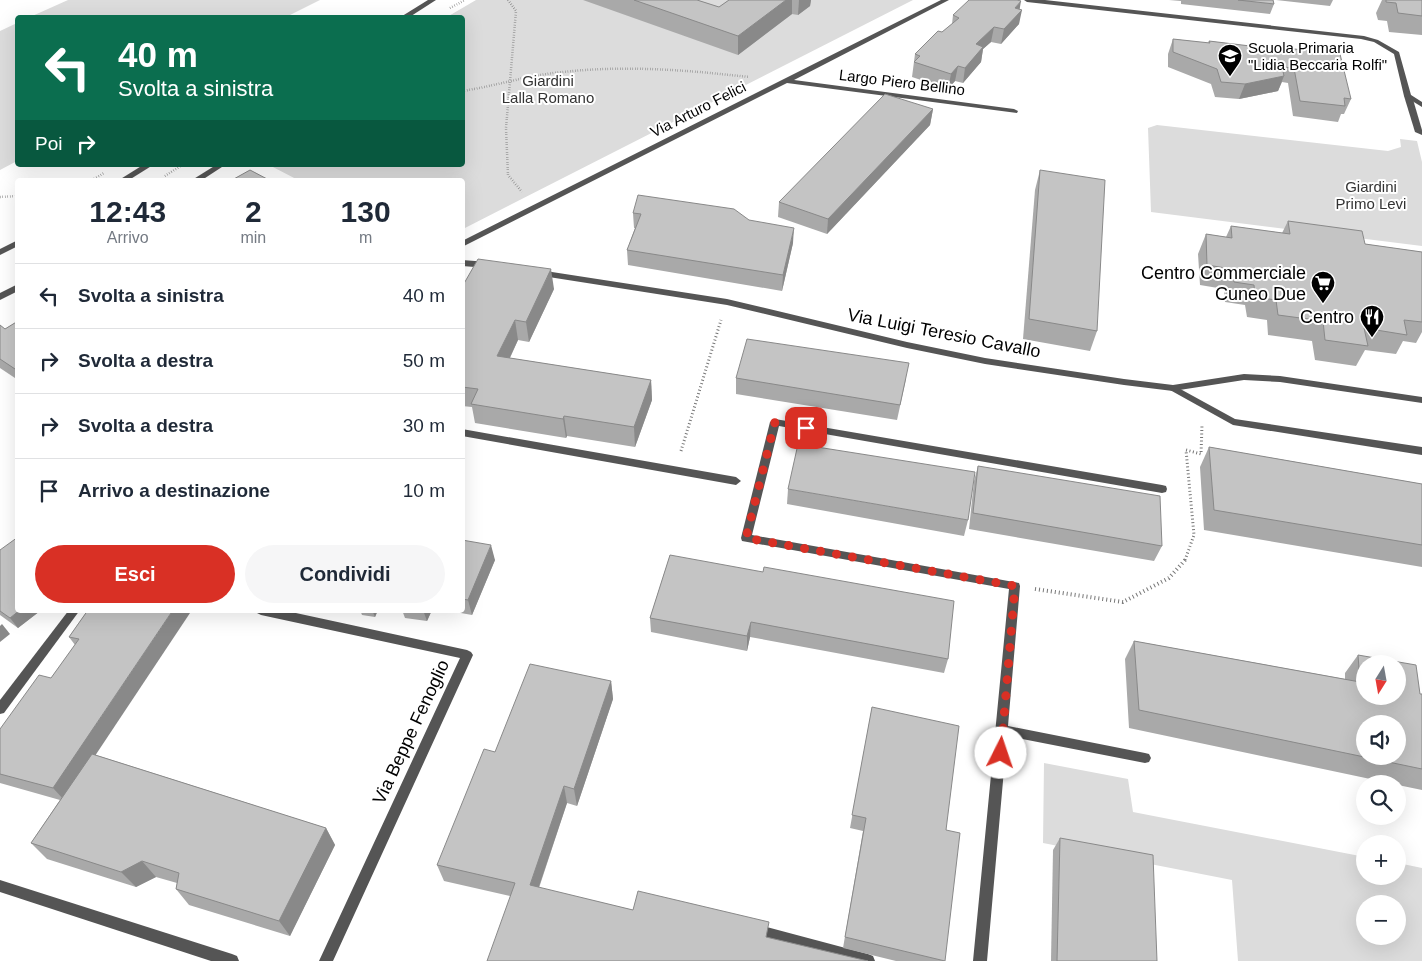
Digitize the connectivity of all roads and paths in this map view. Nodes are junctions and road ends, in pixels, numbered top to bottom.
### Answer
1 (432, 0) edge
2 (508, 0) edge
3 (946, 0) edge
4 (1027, 0) edge
5 (407, 15) edge
6 (749, 77) dead end
7 (511, 80) junction
8 (786, 81) junction
9 (465, 91) edge
10 (1408, 96) junction
11 (1422, 105) edge
12 (1014, 111) dead end
13 (1422, 133) edge
14 (146, 167) edge
15 (179, 167) edge
16 (218, 167) edge
17 (126, 178) edge
18 (161, 178) edge
19 (199, 178) edge
20 (15, 196) edge
21 (0, 198) edge
22 (535, 207) junction
23 (465, 243) edge
24 (15, 244) edge
25 (0, 252) edge
26 (465, 262) edge
27 (497, 267) edge
28 (533, 272) edge
29 (15, 288) edge
30 (0, 297) edge
31 (726, 302) junction
32 (1172, 388) junction
33 (1422, 400) edge
34 (1202, 405) junction
35 (465, 433) edge
36 (1422, 451) edge
37 (675, 471) junction
38 (736, 482) dead end
39 (1162, 489) dead end
40 (1015, 586) junction
41 (73, 613) edge
42 (275, 613) edge
43 (0, 709) edge
44 (1002, 730) junction
45 (1145, 758) dead end
46 (0, 886) edge
47 (740, 927) edge
48 (232, 961) edge
49 (326, 961) edge
50 (868, 961) edge
51 (980, 961) edge

1 - 5 street
2 - 7 path
3 - 8 street, Via Arturo Felici
4 - 10 street
6 - 7 path
7 - 9 path
7 - 22 path
8 - 12 street, Largo Piero Bellino
8 - 22 street, Via Arturo Felici
10 - 11 street
10 - 13 street
14 - 17 street
15 - 18 path
16 - 19 street
20 - 21 path
22 - 23 street, Via Arturo Felici
24 - 25 street
26 - 27 street
28 - 31 street, Via Luigi Teresio Cavallo
29 - 30 street
31 - 32 street, Via Luigi Teresio Cavallo
31 - 37 path
32 - 33 street, Via Luigi Teresio Cavallo
32 - 34 street
34 - 36 street
34 - 40 path
35 - 37 street
37 - 38 street
39 - 40 street
40 - 44 street
41 - 43 street
42 - 49 street, Via Beppe Fenoglio
44 - 45 street
44 - 51 street
46 - 48 street
47 - 50 street

